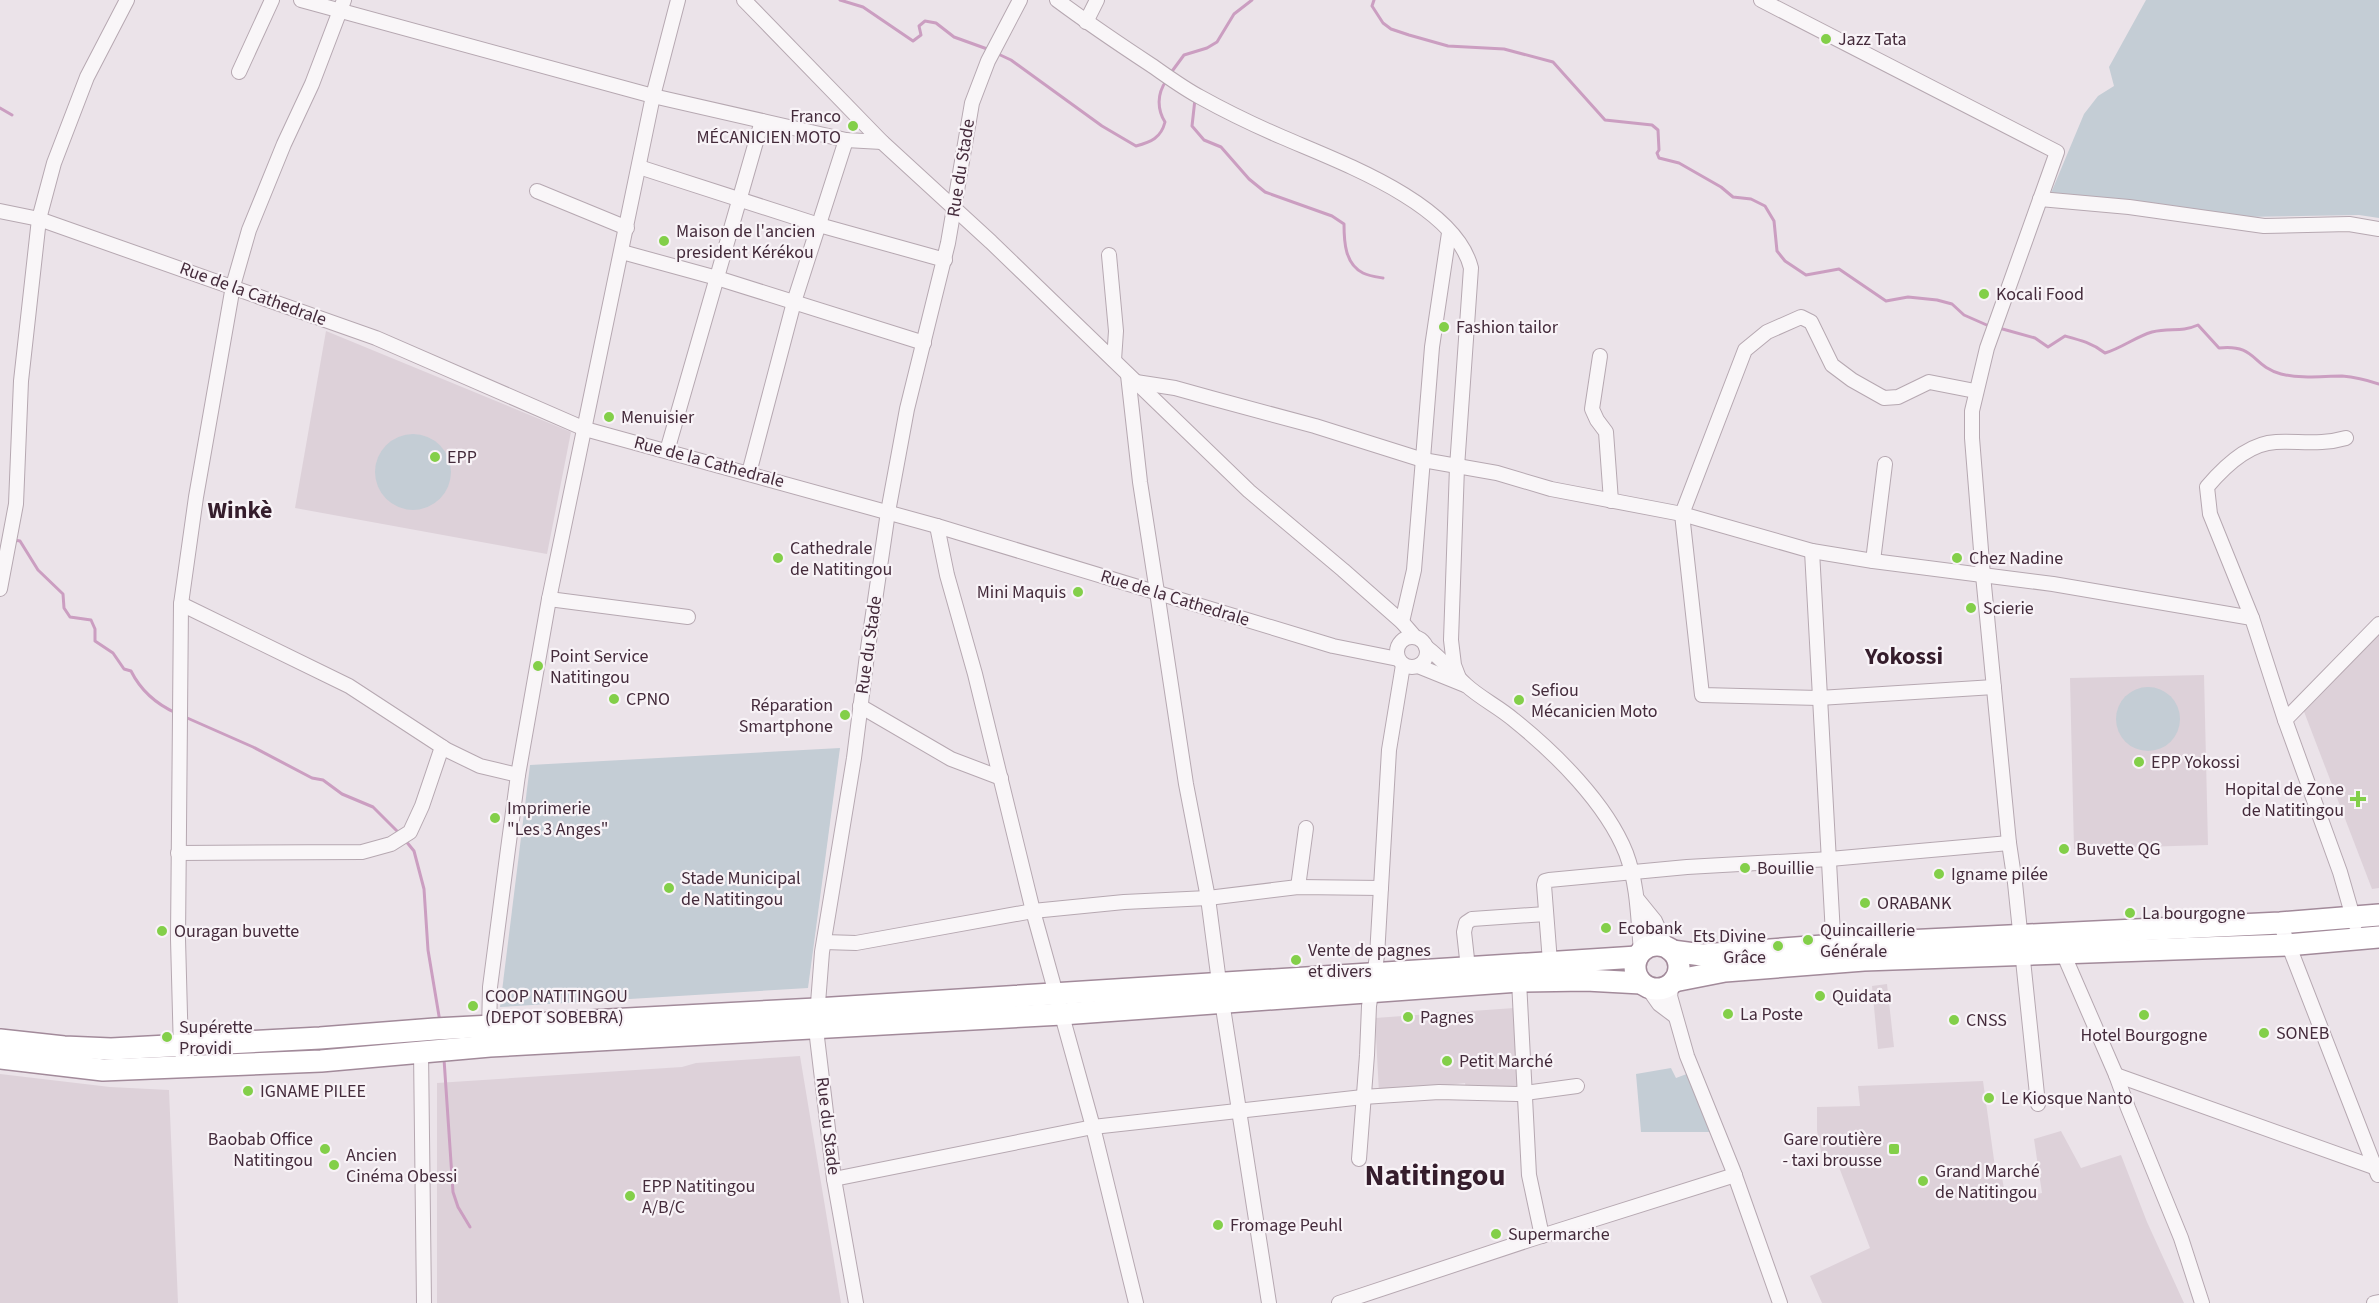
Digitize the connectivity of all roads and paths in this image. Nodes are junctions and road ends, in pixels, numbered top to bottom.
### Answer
1 (127, 0) edge
2 (272, 0) edge
3 (301, 0) edge
4 (678, 0) edge
5 (744, 0) edge
6 (1020, 0) edge
7 (1057, 0) edge
8 (1097, 0) edge
9 (1761, 0) edge
10 (342, 5) edge
11 (1086, 22) junction
12 (239, 72) dead end
13 (653, 96) junction
14 (762, 121) junction
15 (846, 140) junction
16 (882, 142) junction
17 (639, 167) junction
18 (537, 191) dead end
19 (739, 198) junction
20 (2040, 199) junction
21 (955, 209) junction
22 (0, 211) edge
23 (39, 219) junction
24 (819, 225) junction
25 (627, 228) junction
26 (2379, 229) edge
27 (1449, 233) junction
28 (622, 252) junction
29 (1109, 255) dead end
30 (945, 260) junction
31 (717, 278) junction
32 (233, 286) junction
33 (794, 302) junction
34 (924, 343) junction
35 (1600, 356) dead end
36 (1114, 360) junction
37 (1132, 378) junction
38 (1975, 391) junction
39 (585, 429) junction
40 (2346, 438) dead end
41 (667, 451) junction
42 (1423, 460) junction
43 (1885, 464) dead end
44 (1457, 467) junction
45 (749, 473) junction
46 (1611, 501) junction
47 (888, 513) junction
48 (1682, 514) junction
49 (937, 526) junction
50 (1812, 550) junction
51 (1873, 561) junction
52 (1983, 575) junction
53 (0, 589) edge
54 (1156, 592) junction
55 (549, 598) junction
56 (181, 604) junction
57 (688, 617) dead end
58 (2252, 618) junction
59 (1402, 622) junction
60 (2379, 624) edge
61 (1415, 637) junction
62 (1426, 647) junction
63 (1401, 662) junction
64 (1418, 666) junction
65 (1463, 682) junction
66 (1994, 687) junction
67 (1819, 698) junction
68 (860, 706) junction
69 (2285, 720) junction
70 (442, 747) junction
71 (518, 776) junction
72 (1001, 778) junction
73 (1306, 828) dead end
74 (2009, 843) junction
75 (178, 853) junction
76 (1830, 859) junction
77 (1632, 873) junction
78 (1298, 887) junction
79 (1381, 888) junction
80 (1208, 898) junction
81 (1638, 900) junction
82 (1033, 911) junction
83 (1546, 914) junction
84 (2379, 915) edge
85 (2353, 917) junction
86 (2280, 923) junction
87 (2369, 937) edge
88 (824, 942) junction
89 (2060, 945) junction
90 (2287, 945) junction
91 (2021, 946) junction
92 (1669, 949) junction
93 (1639, 954) junction
94 (1834, 954) junction
95 (1550, 962) junction
96 (1468, 968) junction
97 (1519, 981) junction
98 (1673, 982) junction
99 (1372, 983) junction
100 (1644, 985) junction
101 (1221, 992) junction
102 (1056, 993) junction
103 (1062, 1014) junction
104 (1675, 1016) junction
105 (816, 1019) junction
106 (489, 1036) junction
107 (320, 1038) junction
108 (0, 1040) edge
109 (181, 1045) junction
110 (435, 1051) junction
111 (0, 1058) edge
112 (321, 1061) junction
113 (181, 1066) junction
114 (2116, 1075) junction
115 (1577, 1086) dead end
116 (1524, 1092) junction
117 (1363, 1097) junction
118 (2038, 1104) dead end
119 (1239, 1111) junction
120 (1094, 1127) junction
121 (1359, 1159) dead end
122 (2378, 1171) edge
123 (1735, 1175) junction
124 (834, 1179) junction
125 (1542, 1236) junction
126 (2379, 1302) edge
127 (424, 1303) edge
128 (856, 1303) edge
129 (1136, 1303) edge
130 (1269, 1303) edge
131 (1340, 1303) edge
132 (1780, 1303) edge
133 (2202, 1303) edge
134 (2374, 1303) edge

1 - 23 street
2 - 12 street
3 - 10 street
4 - 13 street
5 - 16 street
6 - 21 street, Rue du Stade
7 - 11 street
8 - 11 street
9 - 20 street
10 - 13 street
10 - 32 street
11 - 27 street
13 - 14 street
13 - 17 street
14 - 15 street
14 - 19 street
15 - 16 street
15 - 24 street
16 - 21 street
17 - 19 street
17 - 25 street
18 - 25 street
19 - 24 street
19 - 31 street
20 - 26 street
20 - 38 street
21 - 30 street, Rue du Stade
21 - 36 street
22 - 23 street, Rue de la Cathedrale
23 - 32 street, Rue de la Cathedrale
23 - 53 street
24 - 30 street
24 - 33 street
25 - 28 street
27 - 42 street
27 - 44 street
28 - 31 street
28 - 39 street
29 - 36 street
30 - 34 street, Rue du Stade
31 - 33 street
31 - 41 street
32 - 39 street, Rue de la Cathedrale
32 - 56 street
33 - 34 street
33 - 45 street
34 - 47 street, Rue du Stade
35 - 46 street
36 - 37 street
37 - 42 street
37 - 54 street
37 - 59 street
38 - 48 street
38 - 52 street
39 - 41 street, Rue de la Cathedrale
39 - 55 street
40 - 58 street
41 - 45 street, Rue de la Cathedrale
42 - 44 street
42 - 59 street
43 - 51 street
44 - 46 street
44 - 65 street
45 - 47 street, Rue de la Cathedrale
46 - 48 street
47 - 49 street, Rue de la Cathedrale
47 - 68 street, Rue du Stade
48 - 50 street
48 - 67 street
49 - 54 street, Rue de la Cathedrale
49 - 72 street
50 - 51 street
50 - 67 street
51 - 52 street
52 - 58 street
52 - 66 street
54 - 63 street, Rue de la Cathedrale
54 - 80 street
55 - 57 street
55 - 71 street
56 - 70 street
56 - 75 street
58 - 69 street
59 - 61 street
60 - 69 street
61 - 62 street
61 - 63 street
62 - 64 street
62 - 65 street
63 - 64 street
63 - 79 street
64 - 65 street
65 - 77 street
66 - 67 street
66 - 74 street
67 - 76 street
68 - 72 street
68 - 88 street, Rue du Stade
69 - 85 street
70 - 71 street
70 - 75 street
71 - 106 street
72 - 82 street
73 - 78 street
74 - 76 street
74 - 91 street
75 - 109 street
76 - 77 street
76 - 94 street
77 - 81 street
77 - 83 street
78 - 79 street
78 - 80 street
79 - 99 street
80 - 82 street
80 - 101 street
81 - 92 street
81 - 93 street
82 - 88 street
82 - 102 street
83 - 95 street
83 - 96 street
84 - 85 highway
85 - 86 highway
85 - 87 street
86 - 89 highway
86 - 90 street
87 - 90 highway
88 - 105 street, Rue du Stade
89 - 90 highway
89 - 91 highway
89 - 114 street
90 - 122 street
91 - 94 highway
91 - 118 street
92 - 93 highway
92 - 94 highway
92 - 98 highway
93 - 95 highway
93 - 100 highway
94 - 98 highway
95 - 96 highway
96 - 99 highway
97 - 99 highway
97 - 100 highway
97 - 116 street
98 - 100 highway
98 - 104 street
99 - 101 highway
99 - 117 street
100 - 104 street
101 - 102 highway
101 - 103 highway
101 - 119 street
102 - 103 street
102 - 105 highway
103 - 105 highway
103 - 120 street
104 - 123 street
105 - 106 highway
105 - 124 street, Rue du Stade
106 - 107 highway
106 - 110 highway
107 - 109 highway
107 - 112 highway
108 - 109 highway
109 - 113 street
110 - 112 highway
110 - 127 street
111 - 113 highway
112 - 113 highway
114 - 122 street
114 - 133 street
115 - 116 street
116 - 117 street
116 - 125 street
117 - 119 street
117 - 121 street
119 - 120 street
119 - 130 street
120 - 124 street
120 - 129 street
123 - 125 street
123 - 132 street
124 - 128 street, Rue du Stade
125 - 131 street
126 - 134 street

